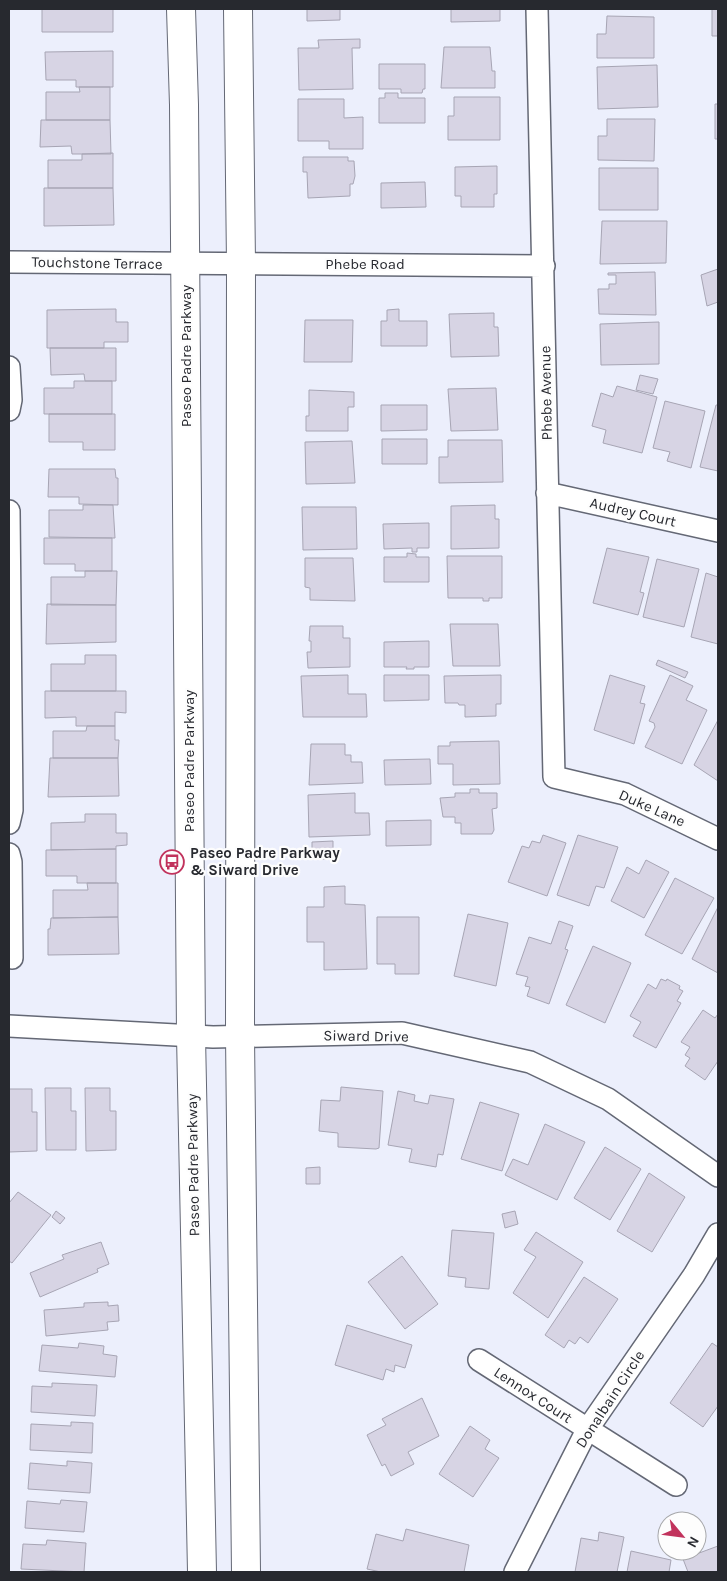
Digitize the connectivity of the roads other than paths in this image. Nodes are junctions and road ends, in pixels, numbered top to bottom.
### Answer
1 (181, 9) edge
2 (238, 9) edge
3 (538, 9) edge
4 (9, 262) edge
5 (241, 263) junction
6 (186, 264) junction
7 (544, 266) junction
8 (9, 366) edge
9 (9, 410) edge
10 (547, 493) junction
11 (9, 511) edge
12 (718, 531) edge
13 (554, 777) joint
14 (9, 823) edge
15 (718, 839) edge
16 (9, 854) edge
17 (12, 958) dead end
18 (9, 1026) edge
19 (191, 1036) junction
20 (240, 1036) junction
21 (718, 1176) edge
22 (718, 1234) edge
23 (479, 1360) dead end
24 (587, 1430) junction
25 (676, 1485) dead end
26 (202, 1572) edge
27 (246, 1572) edge
28 (515, 1572) edge

1 - 6 main road, Paseo Padre Parkway
2 - 5 main road
3 - 7 street, Phebe Avenue
4 - 6 street, Touchstone Terrace
5 - 6 street, Phebe Road
5 - 7 street, Phebe Road
5 - 20 main road
6 - 19 main road, Paseo Padre Parkway
7 - 10 street, Phebe Avenue
8 - 9 street
10 - 12 street, Audrey Court
10 - 13 street, Phebe Avenue
11 - 14 street
13 - 15 street, Duke Lane
16 - 17 street
18 - 19 street, Siward Drive
19 - 20 street, Siward Drive
19 - 26 main road, Paseo Padre Parkway
20 - 21 street, Siward Drive
20 - 27 main road
22 - 24 street, Donalbain Circle
23 - 24 street, Lennox Court
24 - 25 street, Lennox Court
24 - 28 street, Donalbain Circle

